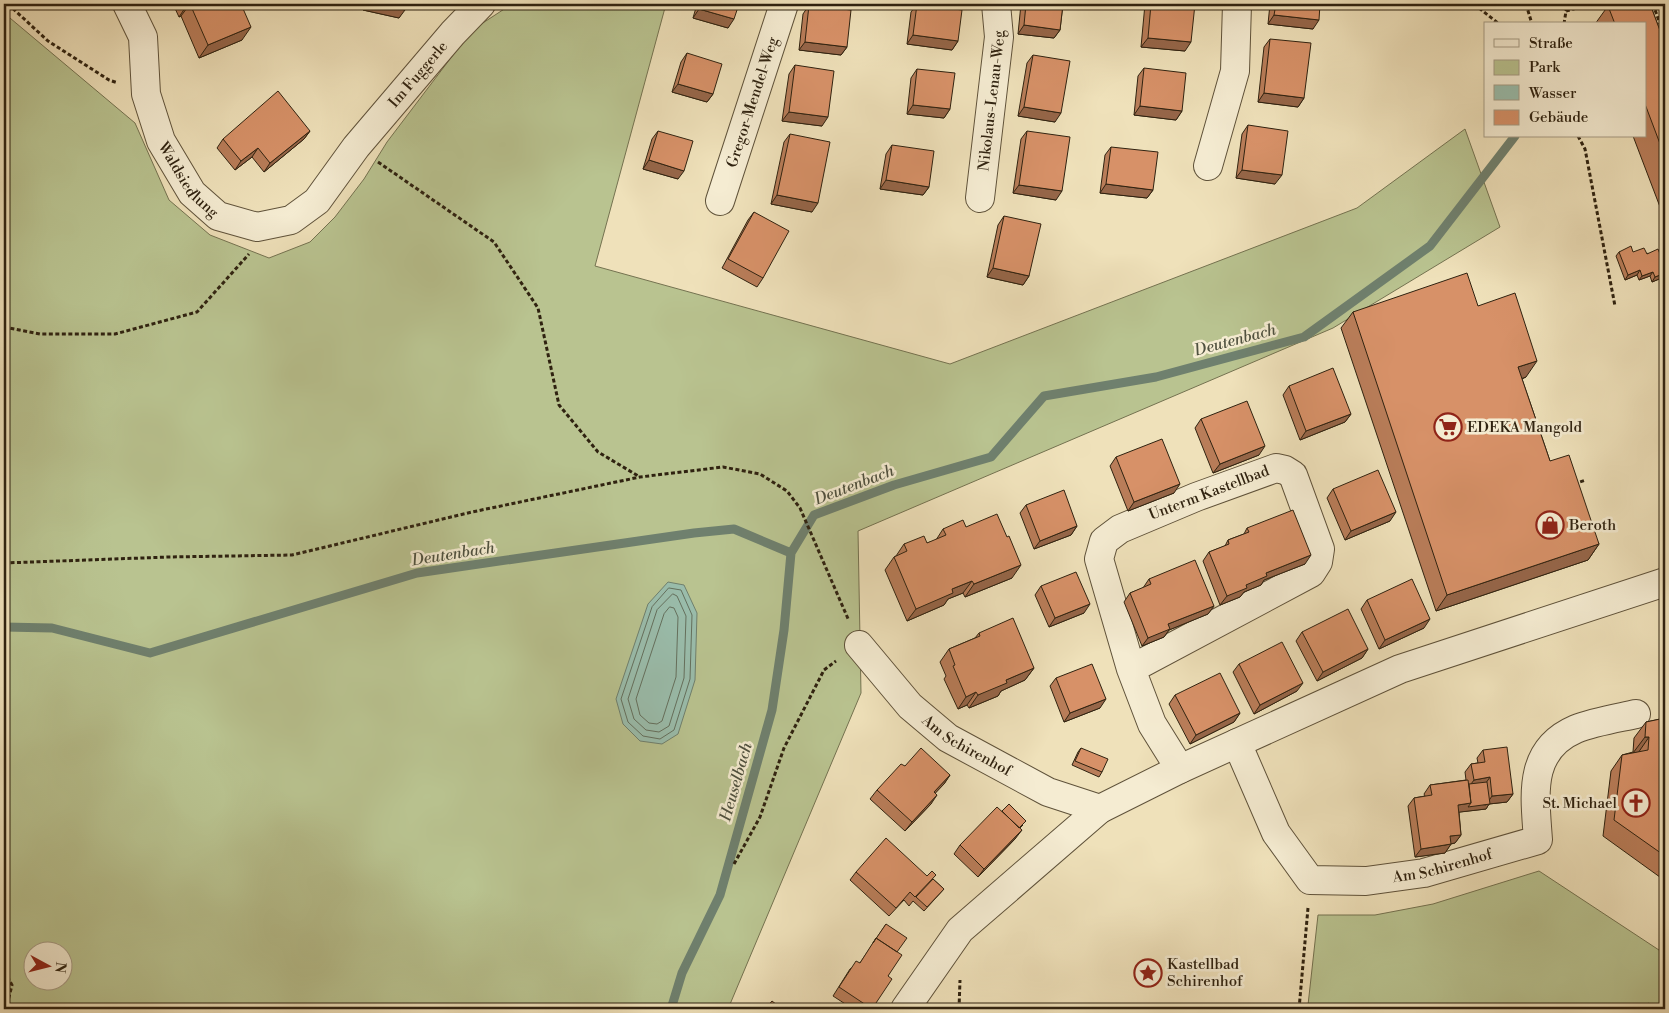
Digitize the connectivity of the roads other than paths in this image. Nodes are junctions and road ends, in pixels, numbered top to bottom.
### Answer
1 (127, 4) edge
2 (481, 4) edge
3 (784, 4) edge
4 (996, 4) edge
5 (1237, 4) edge
6 (356, 147) joint
7 (1208, 166) dead end
8 (980, 198) dead end
9 (720, 201) dead end
10 (1665, 582) edge
11 (859, 645) road end
12 (1131, 669) junction
13 (1636, 714) dead end
14 (1236, 743) junction
15 (1180, 768) junction
16 (1100, 809) junction
17 (904, 1009) edge

1 - 6 street, Waldsiedlung
2 - 6 street, Im Fuggerle
3 - 9 street, Gregor-Mendel-Weg
4 - 8 street, Nikolaus-Lenau-Weg
5 - 7 street
10 - 14 street
11 - 16 street, Am Schirenhof
12 - 12 street, Unterm Kastellbad
12 - 15 street, Unterm Kastellbad
13 - 14 street, Am Schirenhof
14 - 15 street
15 - 16 street
16 - 17 street

